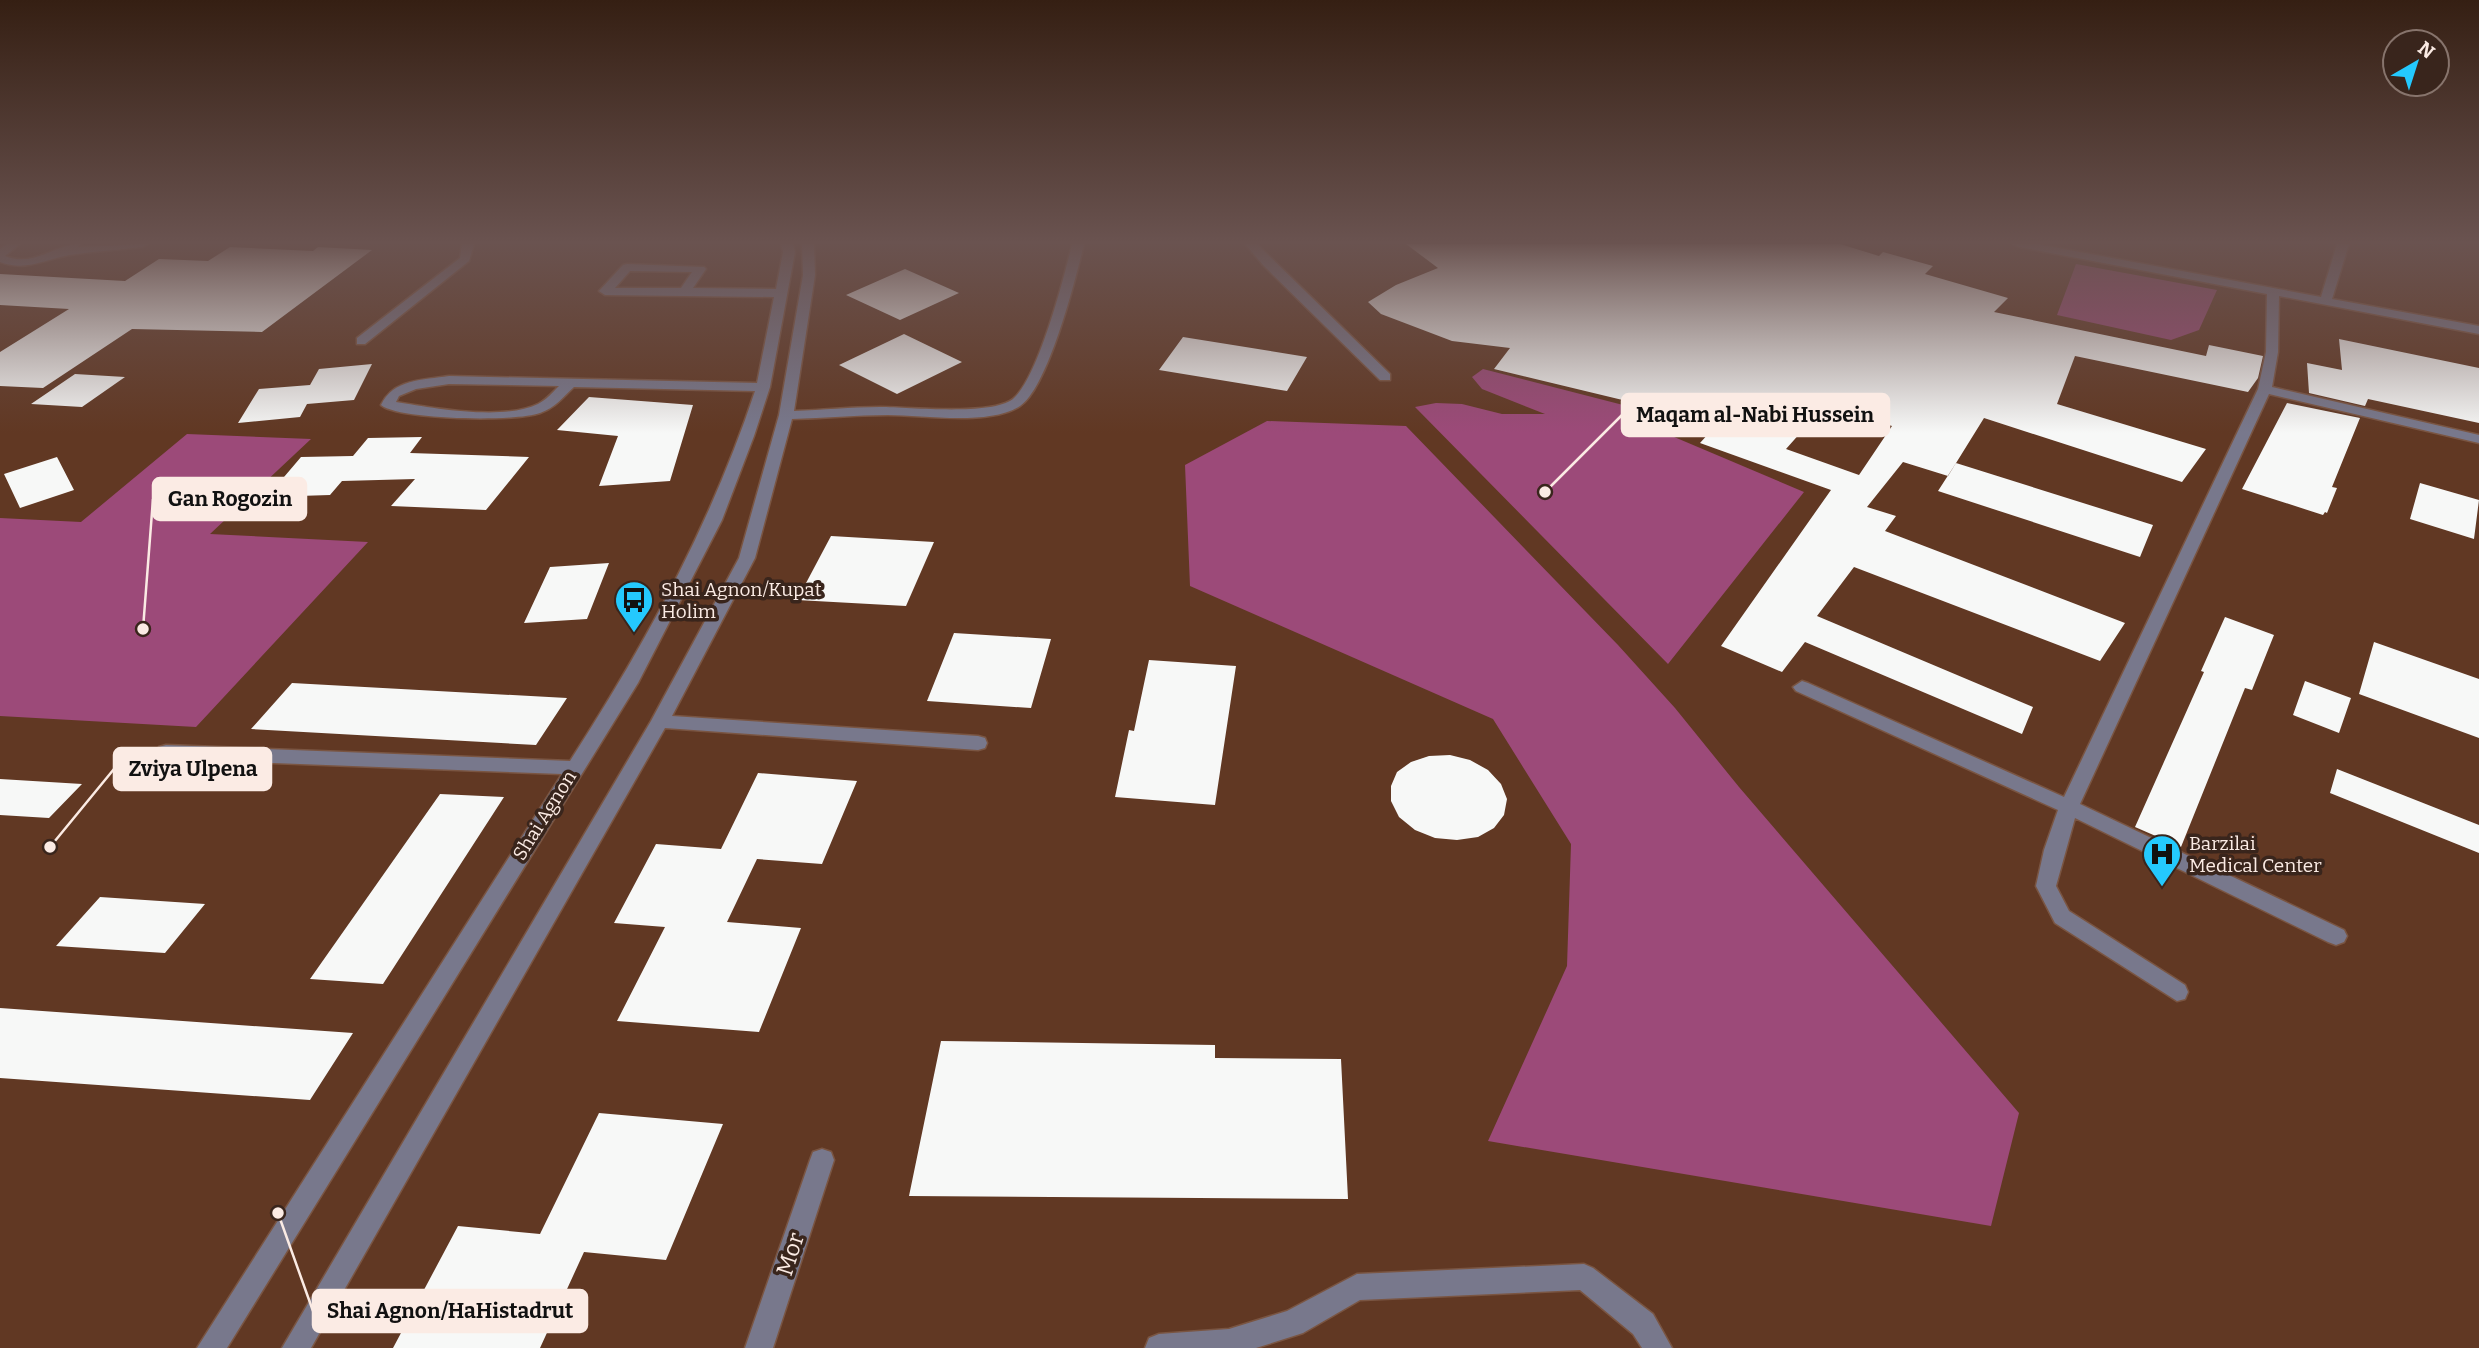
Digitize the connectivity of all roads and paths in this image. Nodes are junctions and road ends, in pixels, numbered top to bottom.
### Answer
1 (404, 307) edge
2 (777, 307) edge
3 (803, 307) edge
4 (1060, 307) edge
5 (1312, 307) edge
6 (2273, 307) edge
7 (2352, 307) edge
8 (2479, 330) edge
9 (361, 341) dead end
10 (1385, 377) dead end
11 (570, 383) junction
12 (763, 387) junction
13 (2264, 389) junction
14 (786, 415) junction
15 (2479, 439) edge
16 (1802, 687) dead end
17 (660, 721) junction
18 (978, 743) dead end
19 (166, 752) dead end
20 (574, 768) junction
21 (2069, 807) junction
22 (2336, 936) dead end
23 (2177, 992) dead end
24 (822, 1160) dead end
25 (211, 1348) edge
26 (296, 1348) edge
27 (759, 1348) edge
28 (1159, 1348) edge
29 (1658, 1348) edge

1 - 9 street
2 - 12 street, Shai Agnon
3 - 14 street
4 - 14 street
5 - 10 street
6 - 13 street
7 - 8 street
11 - 11 street
11 - 12 street
12 - 20 street, Shai Agnon
13 - 15 street
13 - 21 street
14 - 17 street
16 - 21 street
17 - 18 street
17 - 26 street
19 - 20 street
20 - 25 street, Shai Agnon
21 - 22 street
21 - 23 street
24 - 27 street, Mor
28 - 29 street

